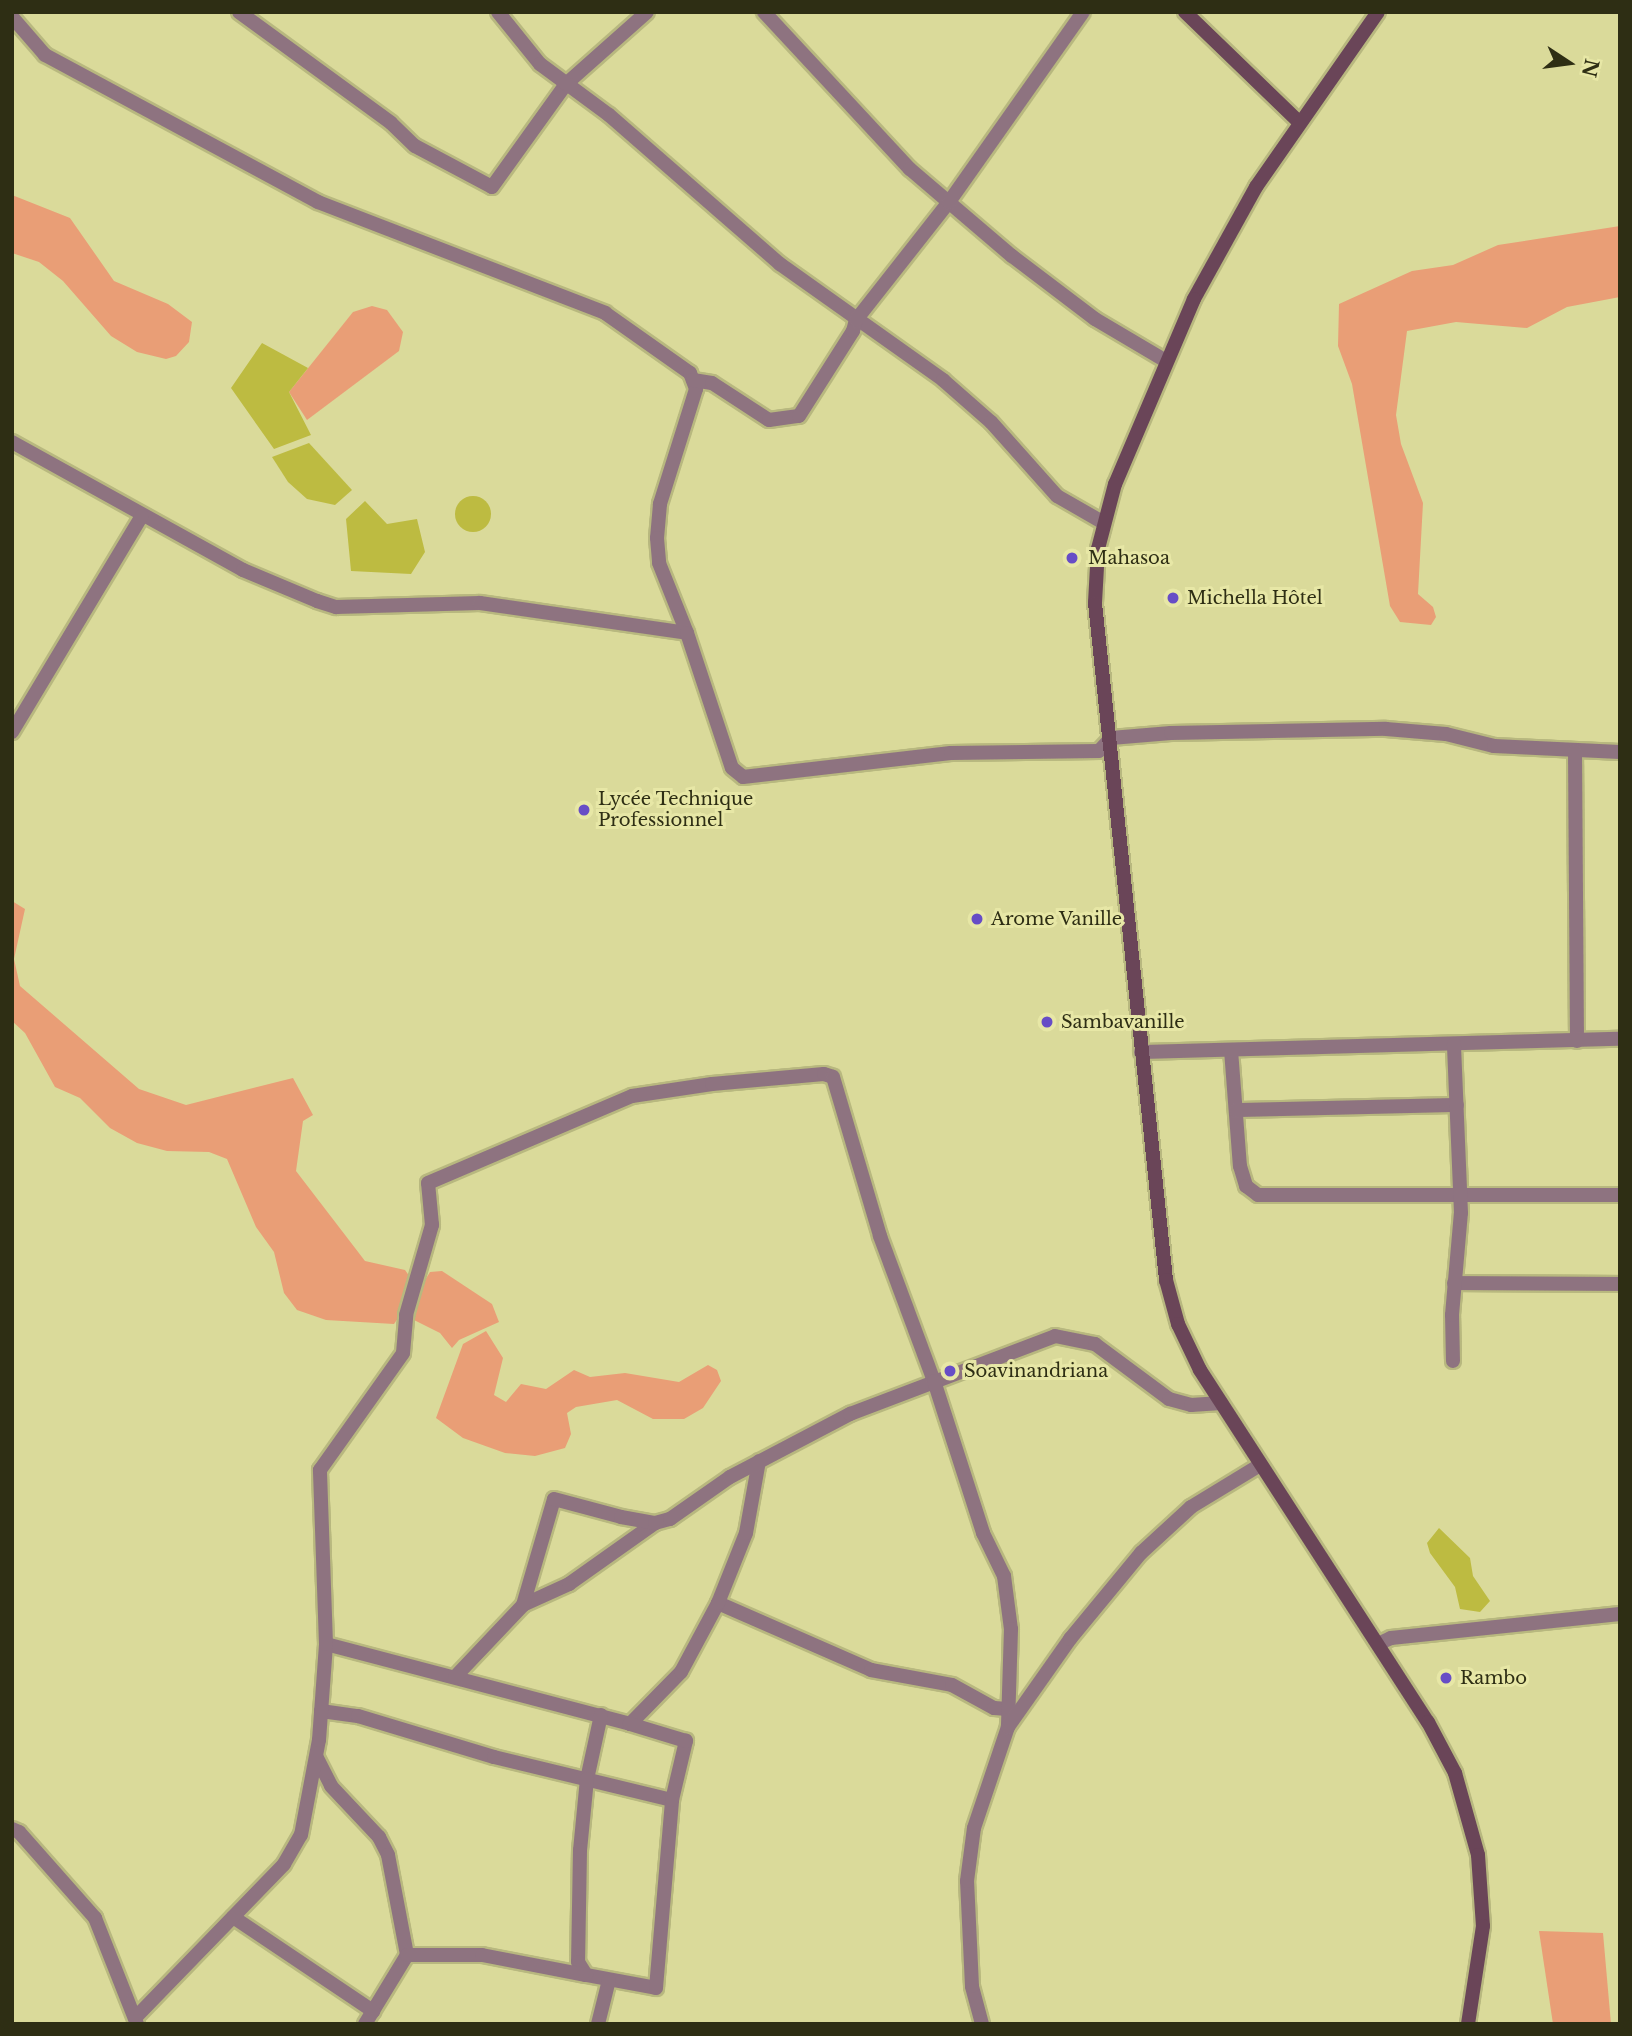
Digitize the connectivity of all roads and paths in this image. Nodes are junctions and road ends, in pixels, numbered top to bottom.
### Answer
1 (239, 12) edge
2 (498, 12) edge
3 (647, 12) edge
4 (764, 12) edge
5 (1083, 12) edge
6 (1185, 12) edge
7 (1378, 12) edge
8 (12, 17) edge
9 (566, 84) junction
10 (1299, 121) junction
11 (948, 202) junction
12 (856, 320) junction
13 (1166, 361) junction
14 (693, 380) junction
15 (12, 442) edge
16 (142, 516) junction
17 (1104, 523) junction
18 (687, 633) junction
19 (12, 732) edge
20 (1111, 738) junction
21 (1575, 751) junction
22 (1620, 752) edge
23 (1620, 1039) edge
24 (1577, 1041) junction
25 (1454, 1044) junction
26 (1231, 1049) junction
27 (1141, 1052) junction
28 (1457, 1105) junction
29 (1236, 1110) junction
30 (1461, 1192) junction
31 (1620, 1195) edge
32 (1454, 1283) junction
33 (1620, 1284) edge
34 (1453, 1362) dead end
35 (934, 1381) junction
36 (1221, 1403) junction
37 (759, 1461) junction
38 (1260, 1465) junction
39 (655, 1522) junction
40 (718, 1604) junction
41 (523, 1605) junction
42 (1620, 1614) edge
43 (327, 1644) junction
44 (1378, 1644) junction
45 (455, 1677) junction
46 (1008, 1709) junction
47 (321, 1711) junction
48 (600, 1715) junction
49 (630, 1724) junction
50 (1008, 1727) junction
51 (317, 1758) junction
52 (587, 1779) junction
53 (672, 1800) junction
54 (12, 1829) edge
55 (233, 1917) junction
56 (407, 1955) junction
57 (586, 1975) junction
58 (609, 1980) junction
59 (369, 2017) edge
60 (136, 2021) edge
61 (598, 2024) edge
62 (982, 2024) edge
63 (1468, 2024) edge

1 - 9 street
2 - 9 street
3 - 9 street
4 - 11 street
5 - 11 street
6 - 10 main road
7 - 10 main road
8 - 14 street
9 - 12 street
10 - 13 main road
11 - 12 street
11 - 13 street
12 - 14 street
12 - 17 street
13 - 17 main road
14 - 18 street
15 - 16 street
16 - 18 street
16 - 19 street
17 - 20 main road
18 - 20 street
20 - 21 street
20 - 27 main road
21 - 22 street
21 - 24 street
23 - 24 street
24 - 25 street
25 - 26 street
25 - 28 street
26 - 27 street
26 - 29 street
27 - 36 main road
28 - 29 street
28 - 30 street
29 - 30 street
30 - 31 street
30 - 32 street
32 - 33 street
32 - 34 street
35 - 36 street
35 - 37 street
35 - 43 street
35 - 46 street
36 - 38 main road
37 - 39 street
37 - 40 street
38 - 44 main road
38 - 50 street
39 - 41 street
39 - 41 street
40 - 46 street
40 - 49 street
41 - 45 street
42 - 44 street
43 - 45 street
43 - 47 street
44 - 63 main road
45 - 48 street
46 - 50 street
47 - 51 street
47 - 52 street
48 - 49 street
48 - 52 street
49 - 53 street
50 - 62 street
51 - 55 street
51 - 56 street
52 - 53 street
52 - 57 street
53 - 58 street
54 - 60 street
55 - 59 street
55 - 60 street
56 - 57 street
56 - 59 street
57 - 58 street
58 - 61 street

